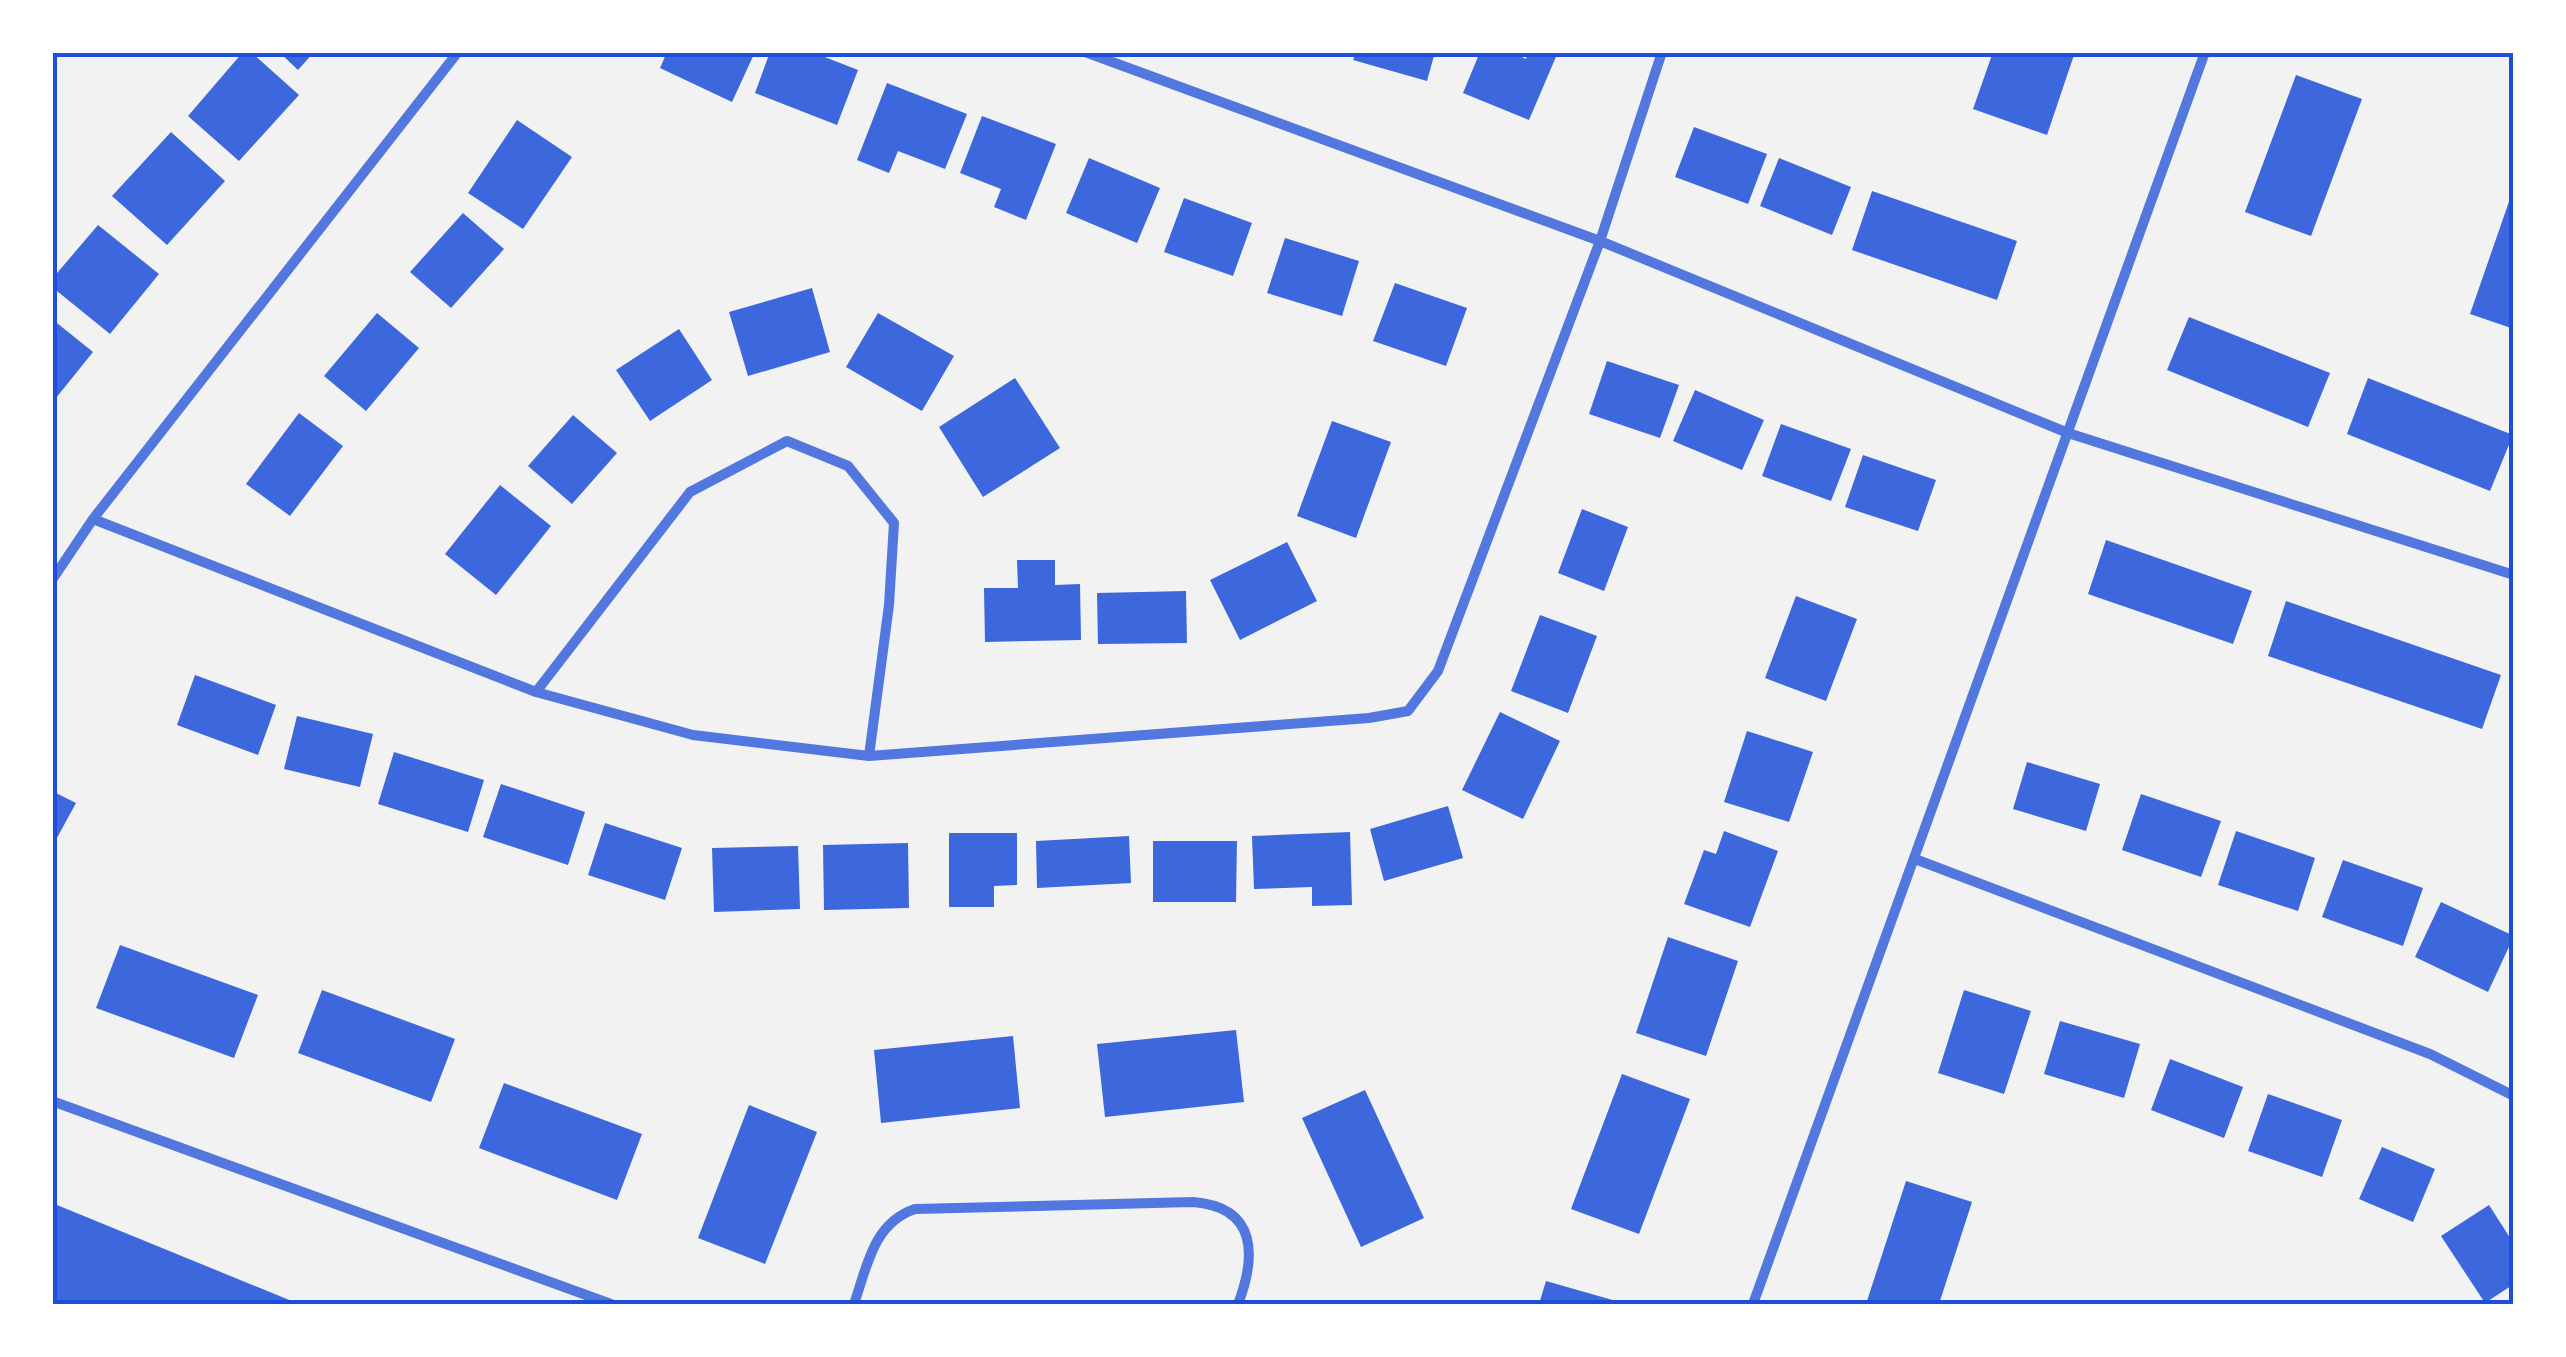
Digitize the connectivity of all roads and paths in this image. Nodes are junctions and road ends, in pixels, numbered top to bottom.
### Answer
1 (458, 52) edge
2 (1085, 52) edge
3 (1662, 52) edge
4 (2205, 52) edge
5 (1600, 241) junction
6 (2068, 433) junction
7 (93, 519) junction
8 (2514, 575) edge
9 (52, 580) edge
10 (536, 692) junction
11 (870, 756) junction
12 (1915, 859) junction
13 (2514, 1096) edge
14 (52, 1100) edge
15 (611, 1304) edge
16 (854, 1304) edge
17 (1238, 1304) edge
18 (1753, 1304) edge

1 - 7 street
2 - 5 street
3 - 5 street
4 - 6 street
5 - 6 street
5 - 11 street
6 - 8 street
6 - 12 street
7 - 9 street
7 - 10 street
10 - 11 street
10 - 11 street
12 - 13 street
12 - 18 street
14 - 15 street
16 - 17 street

